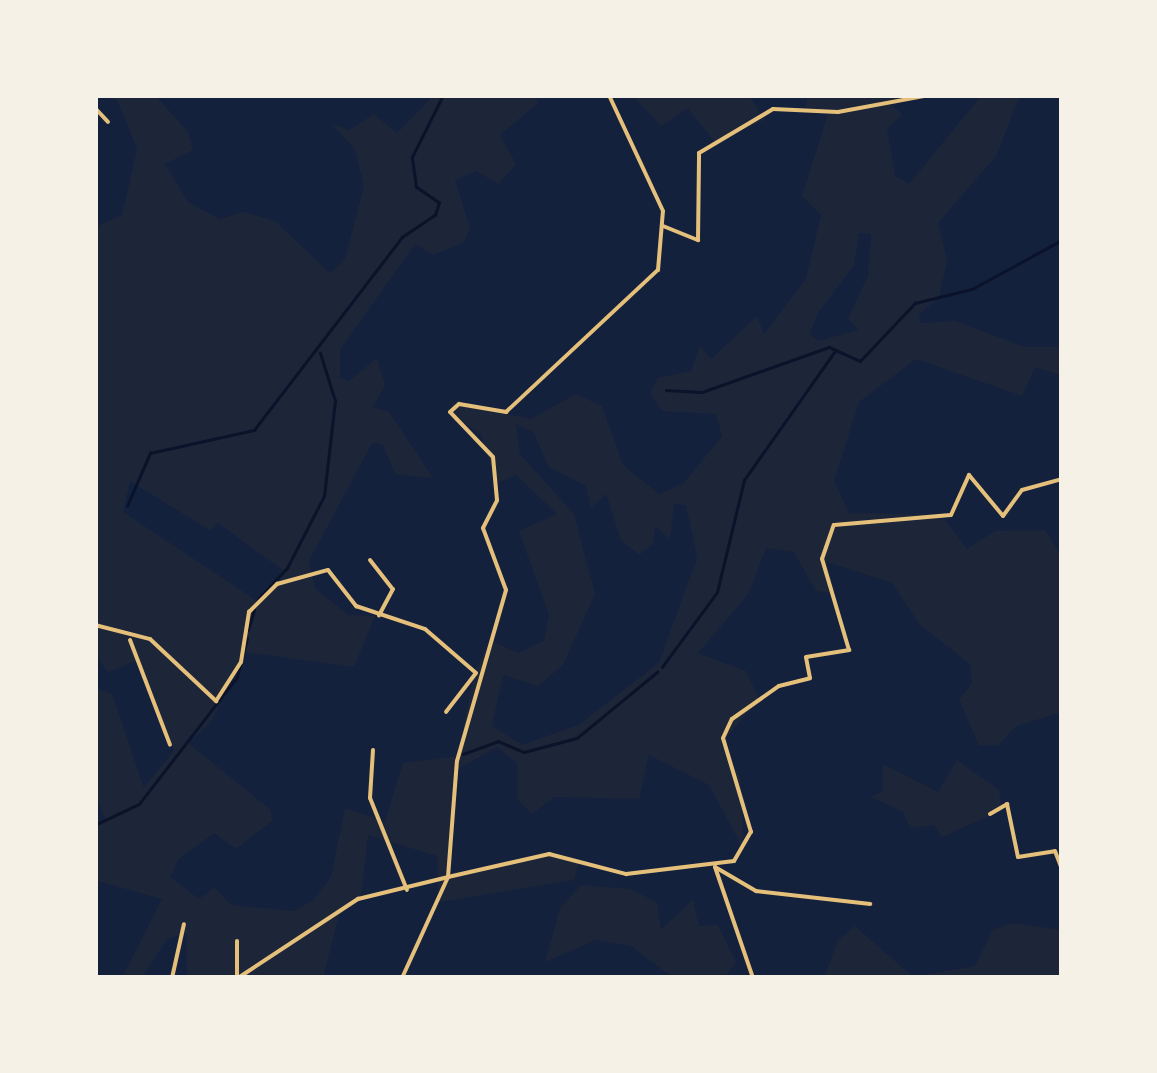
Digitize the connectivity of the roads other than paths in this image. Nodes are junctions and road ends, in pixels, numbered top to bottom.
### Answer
1 (608, 95) edge
2 (930, 95) edge
3 (95, 108) edge
4 (108, 122) dead end
5 (663, 226) junction
6 (1062, 479) edge
7 (370, 560) dead end
8 (379, 615) junction
9 (95, 625) edge
10 (130, 640) junction
11 (476, 673) junction
12 (446, 712) dead end
13 (170, 745) dead end
14 (373, 750) dead end
15 (990, 814) dead end
16 (715, 866) junction
17 (1062, 869) edge
18 (448, 877) junction
19 (406, 890) junction
20 (870, 904) dead end
21 (1062, 915) edge
22 (184, 924) dead end
23 (1062, 924) edge
24 (237, 941) dead end
25 (172, 978) edge
26 (237, 978) edge
27 (402, 978) edge
28 (753, 978) edge

1 - 5 street
2 - 5 street
3 - 4 street
5 - 11 street
6 - 16 street
7 - 8 street
8 - 10 street
8 - 11 street
9 - 10 street
10 - 13 street
11 - 12 street
11 - 18 street
14 - 19 street
15 - 17 street
16 - 18 street
16 - 20 street
16 - 28 street
18 - 19 street
18 - 27 street
19 - 26 street
21 - 23 street
22 - 25 street
24 - 26 street

